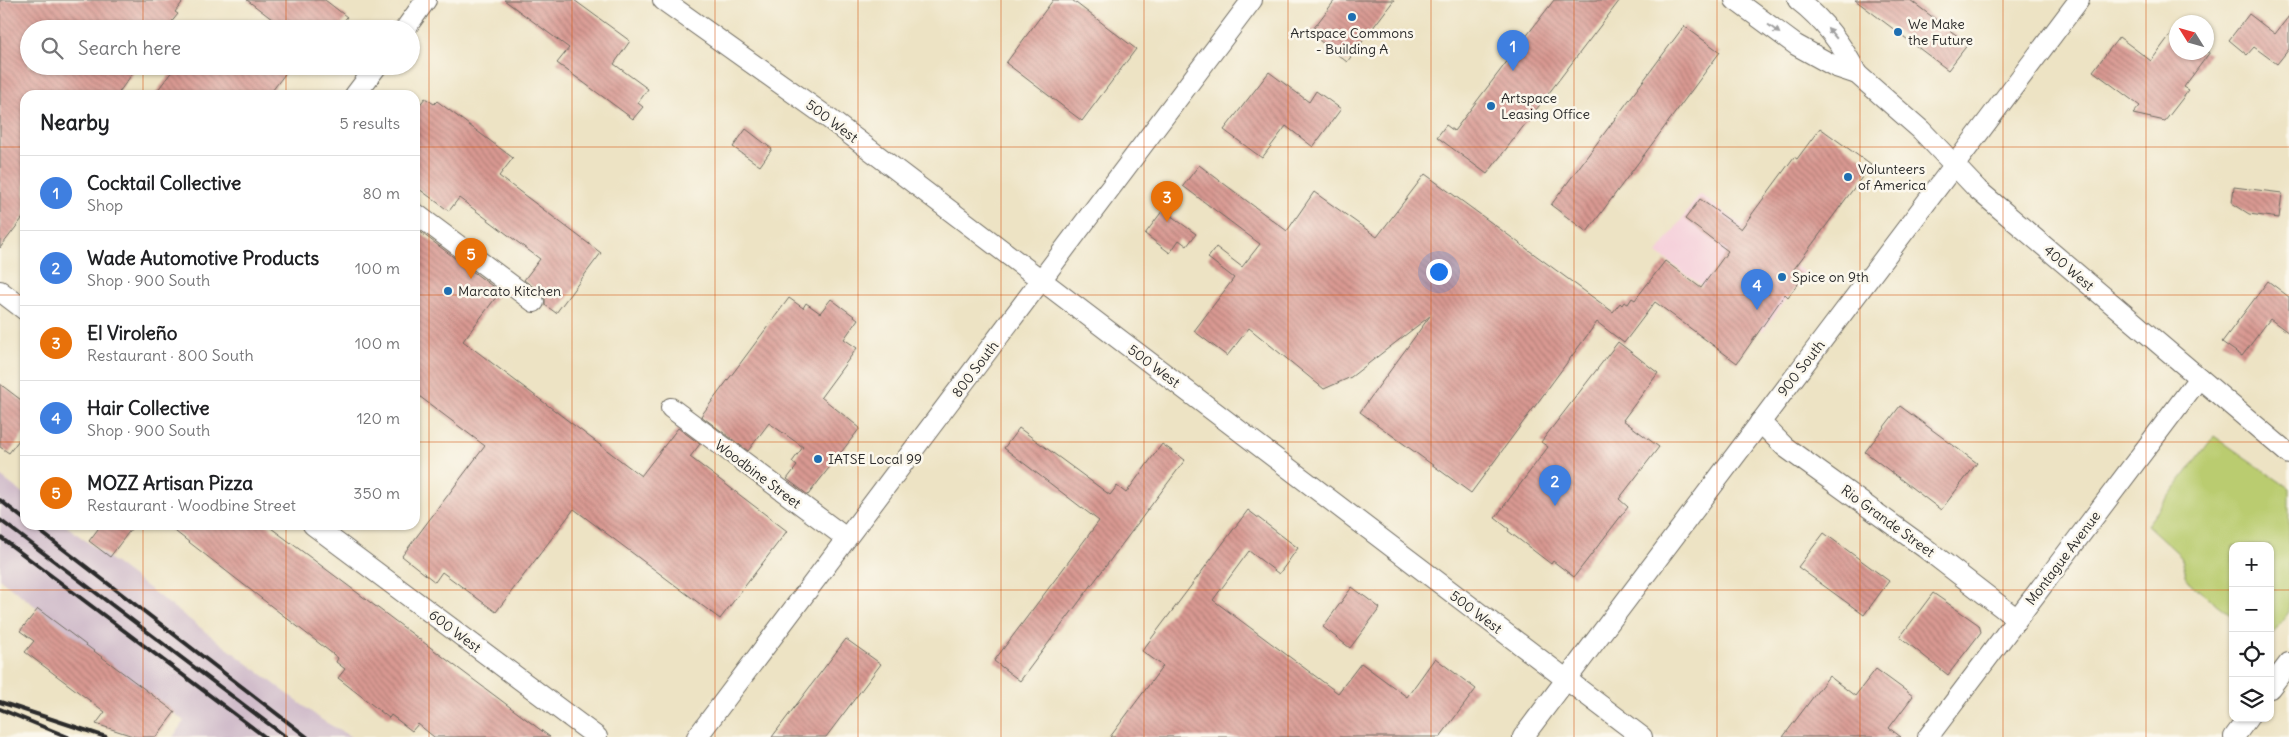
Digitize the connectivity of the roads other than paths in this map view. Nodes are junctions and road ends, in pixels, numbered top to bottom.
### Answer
1 (426, 0) edge
2 (663, 0) edge
3 (1252, 0) edge
4 (1735, 0) edge
5 (1798, 0) edge
6 (2079, 0) edge
7 (412, 20) edge
8 (1857, 74) junction
9 (370, 75) edge
10 (359, 90) edge
11 (1955, 164) junction
12 (420, 217) edge
13 (1042, 280) junction
14 (0, 291) edge
15 (534, 302) dead end
16 (20, 306) edge
17 (2199, 378) junction
18 (671, 408) dead end
19 (1760, 422) junction
20 (2288, 451) edge
21 (320, 530) edge
22 (846, 538) junction
23 (2017, 619) junction
24 (2289, 663) edge
25 (1566, 680) junction
26 (2274, 683) edge
27 (2245, 722) edge
28 (597, 737) edge
29 (697, 737) edge
30 (1523, 737) edge
31 (1642, 737) edge
32 (1928, 737) edge
33 (2234, 737) edge

1 - 7 street
2 - 13 street, 500 West
3 - 13 street, 800 South
4 -> 8 street, 400 West
8 -> 5 street, 400 West
6 - 11 street, 900 South
8 - 11 street, 400 West
9 - 10 street
11 - 17 street, 400 West
11 - 19 street, 900 South
12 - 15 street
13 - 22 street, 800 South
13 - 25 street, 500 West
14 - 16 street
17 - 20 street, 400 West
17 - 23 street, Montague Avenue
18 - 22 street, Woodbine Street
19 - 23 street, Rio Grande Street
19 - 25 street, 900 South
21 - 28 street, 600 West
22 - 29 street, 800 South
23 - 32 street, Montague Avenue
24 - 26 street
25 - 30 street, 900 South
25 - 31 street, 500 West
27 - 33 street

